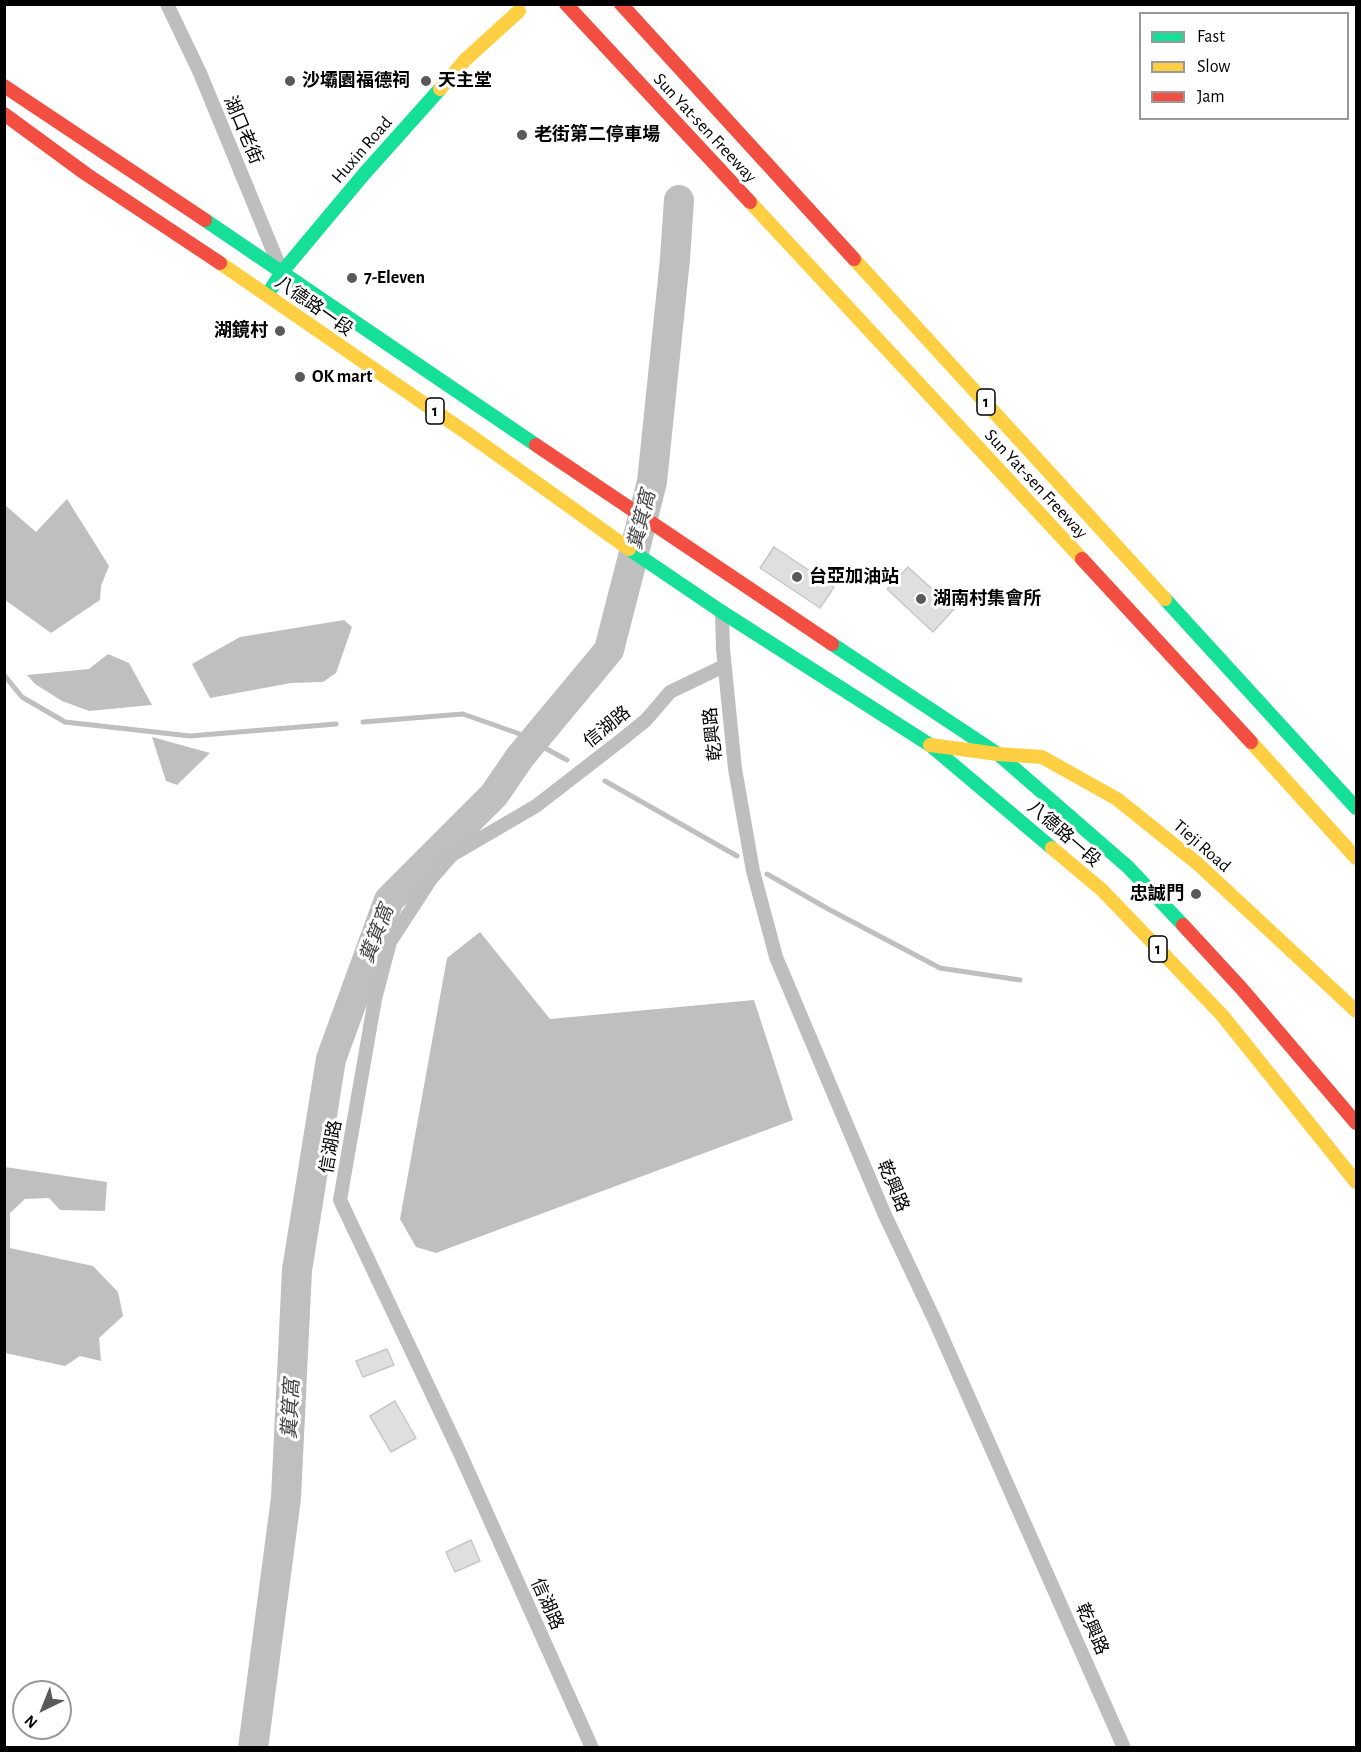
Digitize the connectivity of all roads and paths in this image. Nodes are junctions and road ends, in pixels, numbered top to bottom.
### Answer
1 (167, 4) edge
2 (566, 4) edge
3 (621, 4) edge
4 (519, 11) dead end
5 (4, 86) edge
6 (4, 114) edge
7 (282, 272) junction
8 (267, 296) junction
9 (722, 612) junction
10 (724, 666) junction
11 (930, 745) junction
12 (998, 754) junction
13 (1353, 804) edge
14 (1356, 858) edge
15 (1356, 1011) edge
16 (1356, 1123) edge
17 (1356, 1182) edge
18 (592, 1748) edge
19 (1124, 1748) edge

1 - 7 street, 湖口老街
2 - 14 main road, Sun Yat-sen Freeway / 1
3 - 13 main road, Sun Yat-sen Freeway / 1
4 - 7 main road, Huxin Road
5 - 7 main road, 八德路一段 / 1
6 - 8 main road, 八德路一段 / 1
7 - 8 main road, Huxin Road
7 - 12 main road, 八德路一段 / 1
8 - 9 main road, 八德路一段 / 1
9 - 10 street, 乾興路
9 - 11 main road, 八德路一段 / 1
10 - 18 street, 信湖路
10 - 19 street, 乾興路
11 - 12 main road, Tieji Road
11 - 17 main road, 八德路一段 / 1
12 - 15 main road, Tieji Road
12 - 16 main road, 八德路一段 / 1

